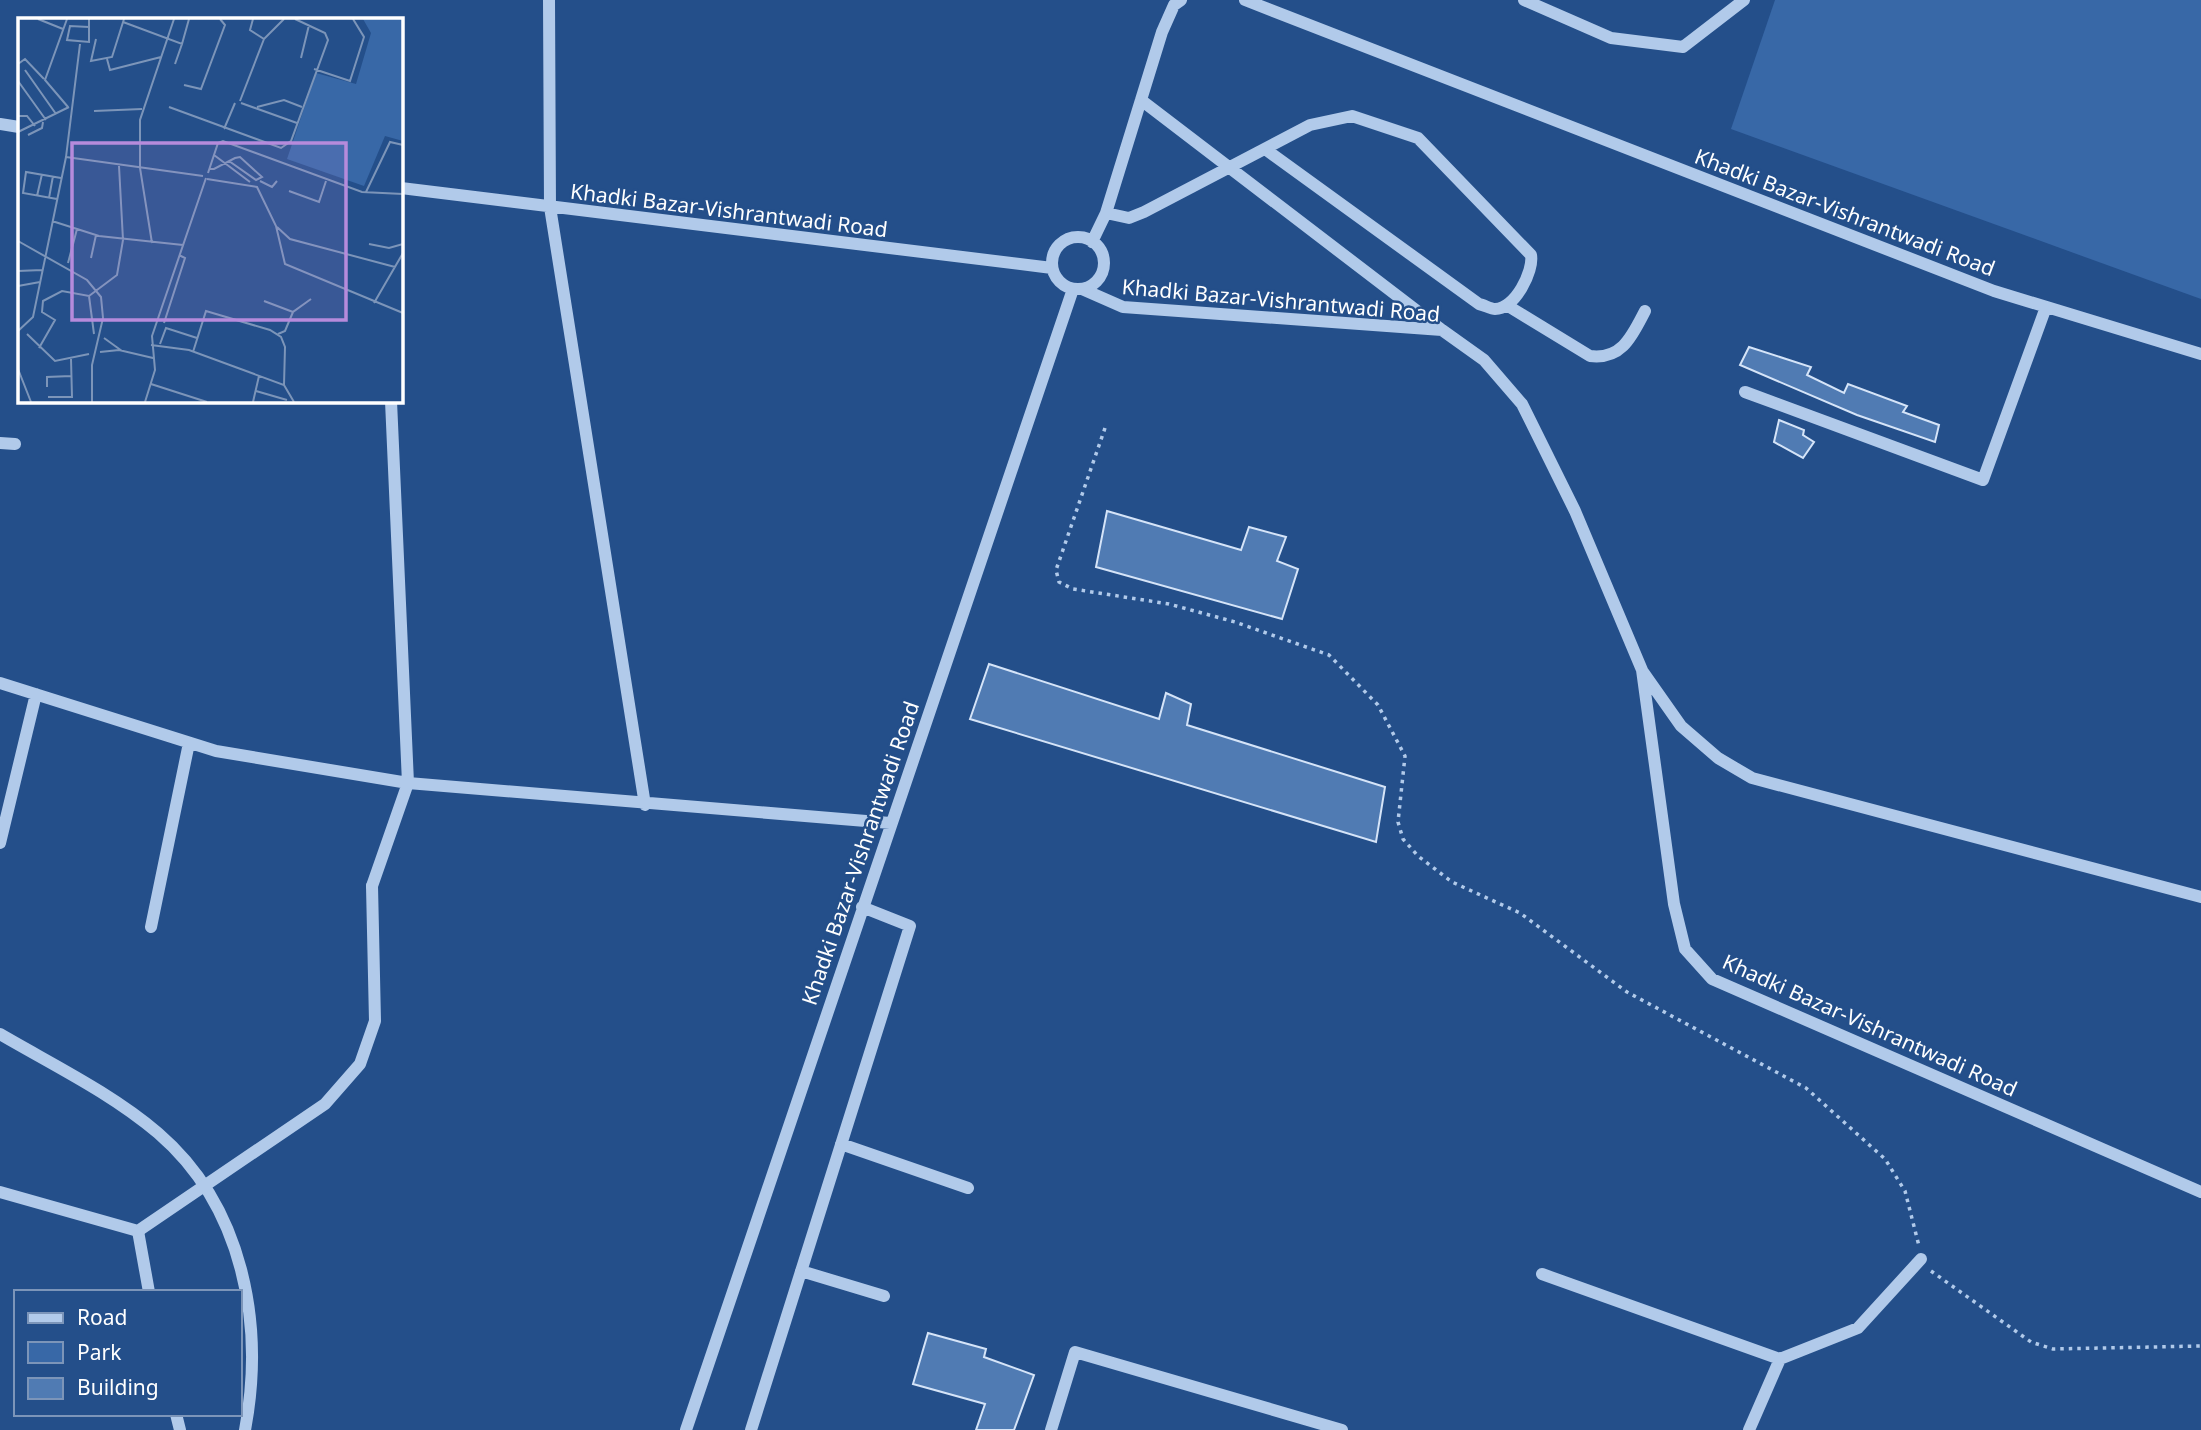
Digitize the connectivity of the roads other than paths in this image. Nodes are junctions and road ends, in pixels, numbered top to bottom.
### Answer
1 (548, 0) edge
2 (1181, 0) edge
3 (1245, 0) edge
4 (1524, 0) edge
5 (1744, 0) edge
6 (1141, 100) junction
7 (0, 124) edge
8 (18, 127) edge
9 (1265, 149) junction
10 (1227, 167) junction
11 (402, 188) edge
12 (550, 207) junction
13 (1106, 213) junction
14 (1093, 242) junction
15 (1052, 268) junction
16 (1077, 289) junction
17 (1508, 306) junction
18 (2046, 307) junction
19 (1646, 311) dead end
20 (1443, 330) junction
21 (2201, 354) edge
22 (1745, 392) dead end
23 (391, 402) edge
24 (0, 443) edge
25 (15, 444) dead end
26 (1642, 670) junction
27 (0, 682) edge
28 (36, 694) junction
29 (189, 743) junction
30 (408, 783) junction
31 (645, 805) junction
32 (890, 823) junction
33 (0, 843) edge
34 (2201, 897) edge
35 (862, 907) junction
36 (151, 927) dead end
37 (0, 1034) edge
38 (841, 1144) junction
39 (968, 1188) dead end
40 (0, 1192) edge
41 (2201, 1192) edge
42 (138, 1231) junction
43 (1921, 1259) road end
44 (801, 1271) junction
45 (1542, 1274) dead end
46 (149, 1290) edge
47 (884, 1296) dead end
48 (1780, 1359) junction
49 (245, 1430) edge
50 (686, 1430) edge
51 (751, 1430) edge
52 (1051, 1430) edge
53 (1342, 1430) edge
54 (1749, 1430) edge

1 - 12 street
2 - 6 street
3 - 18 street, Khadki Bazar-Vishrantwadi Road
4 - 5 street
6 - 10 street
6 - 13 street
7 - 8 street
9 - 10 street
9 - 17 street
9 - 17 street
10 - 13 street
10 - 20 street
11 - 12 street, Khadki Bazar-Vishrantwadi Road
12 - 15 street, Khadki Bazar-Vishrantwadi Road
12 - 31 street
13 - 14 street
14 - 15 street
14 - 16 street
15 - 16 street
16 - 20 street, Khadki Bazar-Vishrantwadi Road
16 - 32 street, Khadki Bazar-Vishrantwadi Road
17 - 19 street
18 - 21 street, Khadki Bazar-Vishrantwadi Road
18 - 22 street
20 - 26 street, Khadki Bazar-Vishrantwadi Road
23 - 30 street
24 - 25 street
26 - 34 street
26 - 41 street, Khadki Bazar-Vishrantwadi Road
27 - 28 street
28 - 29 street
28 - 33 street
29 - 30 street
29 - 36 street
30 - 31 street
30 - 42 street, bridge
31 - 32 street
32 - 35 street, Khadki Bazar-Vishrantwadi Road
35 - 38 street
35 - 50 street, Khadki Bazar-Vishrantwadi Road
37 - 49 street
38 - 39 street
38 - 44 street
40 - 42 street, bridge
42 - 46 street
43 - 48 street
44 - 47 street
44 - 51 street
45 - 48 street
48 - 54 street
52 - 53 street

